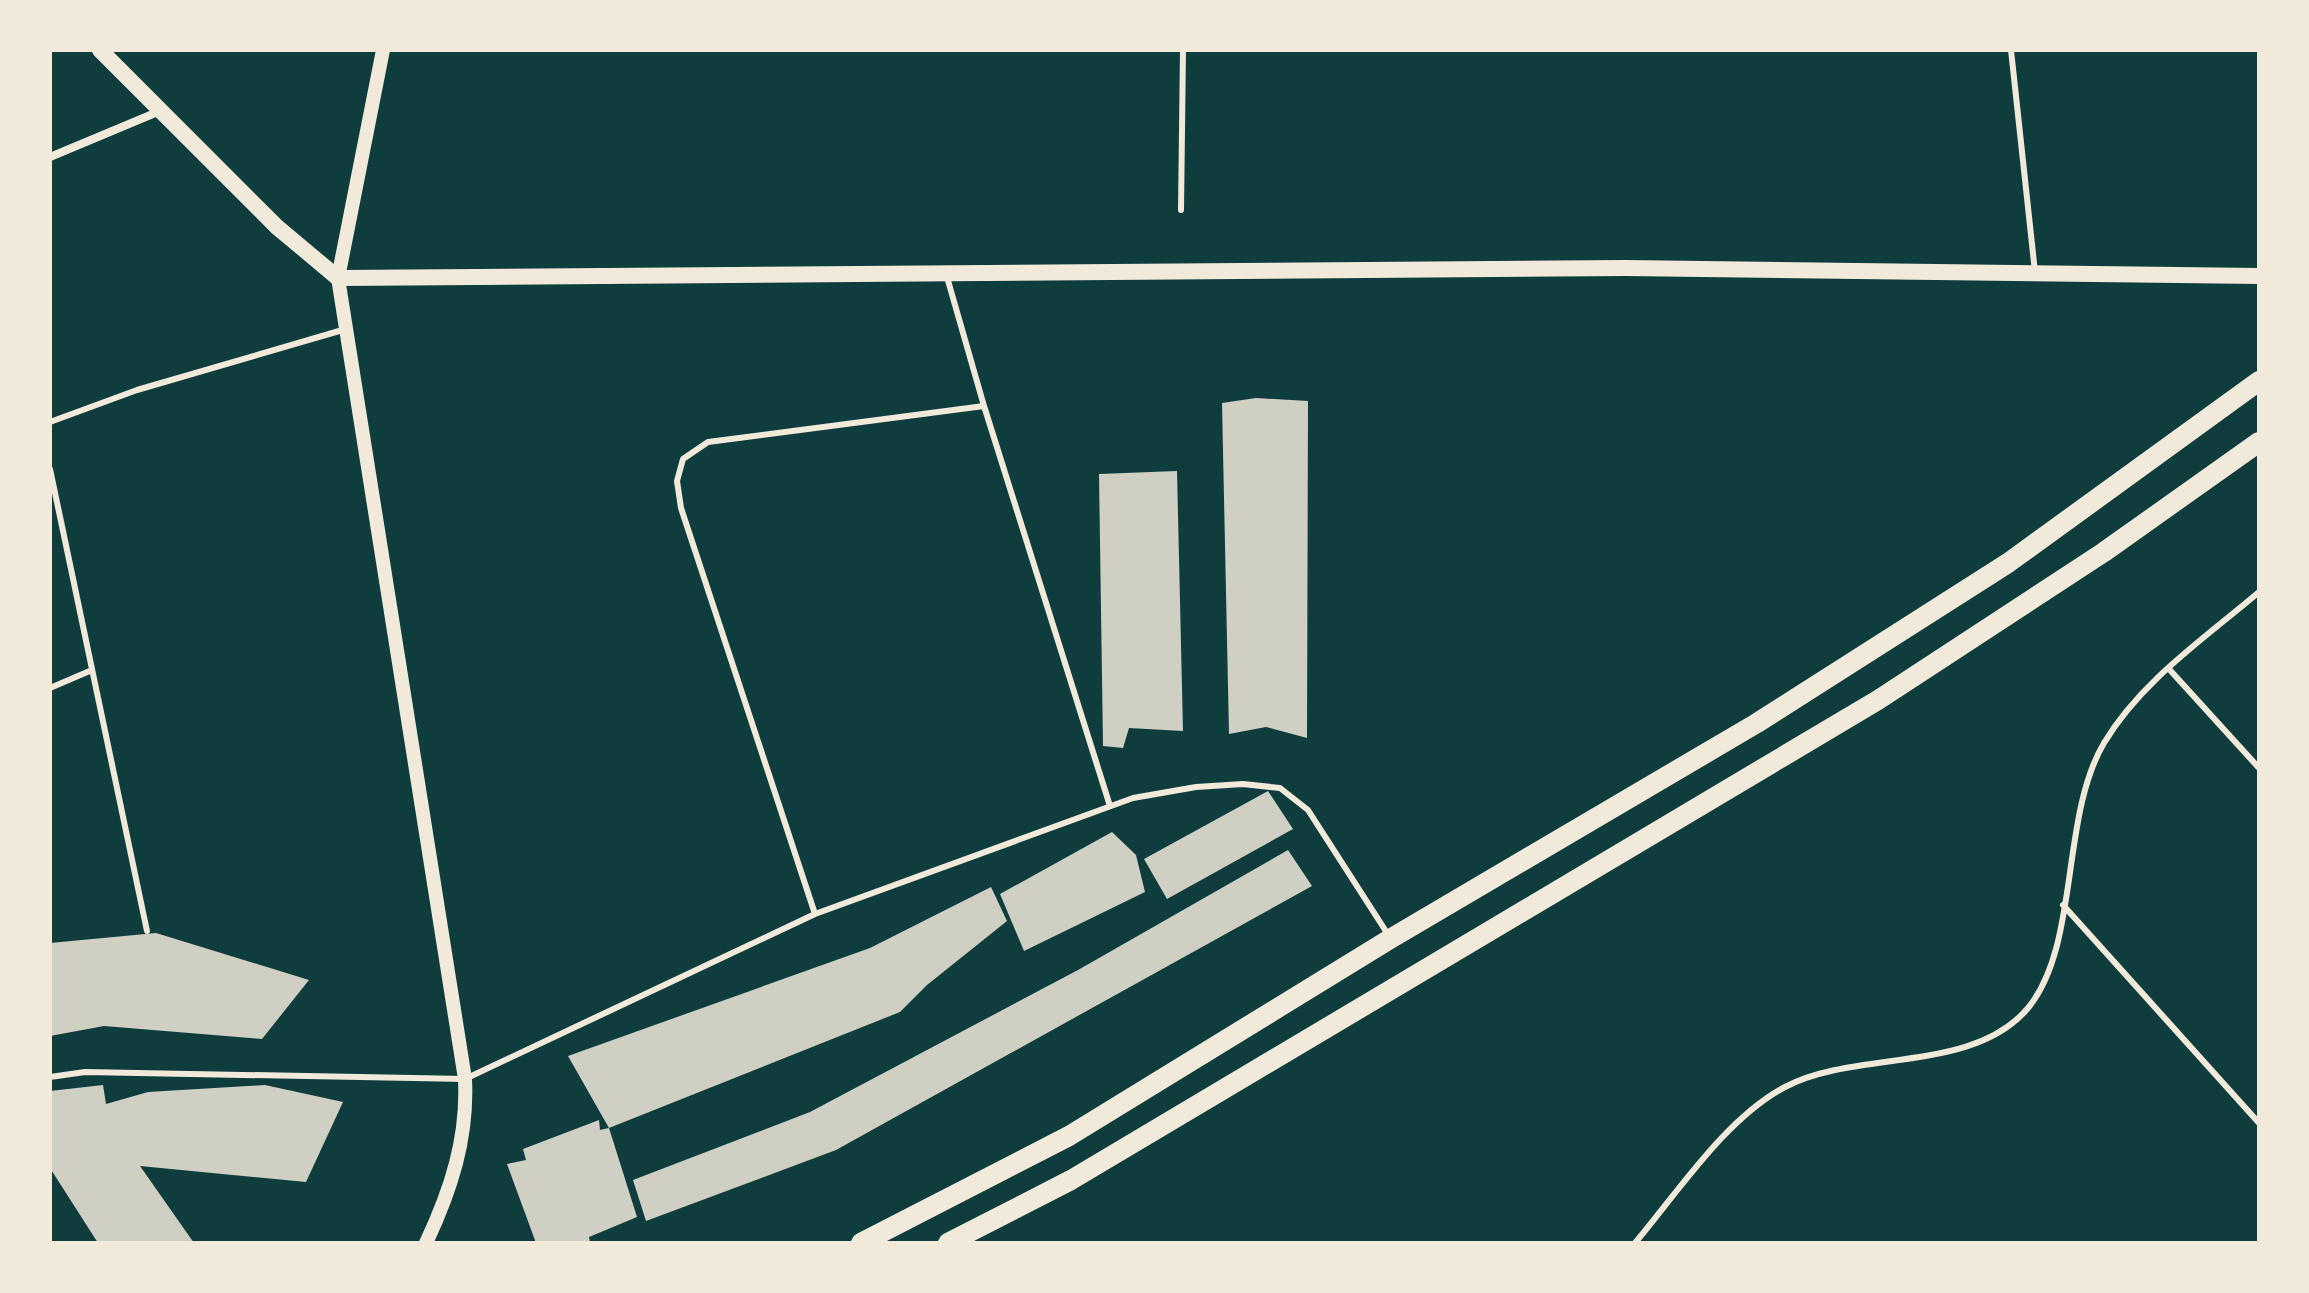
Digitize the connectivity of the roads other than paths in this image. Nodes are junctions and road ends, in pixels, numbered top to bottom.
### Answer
1 (100, 50) edge
2 (383, 50) edge
3 (1183, 50) edge
4 (2011, 50) edge
5 (160, 111) junction
6 (50, 157) edge
7 (1181, 210) dead end
8 (2035, 272) junction
9 (946, 274) junction
10 (2259, 276) edge
11 (338, 278) junction
12 (346, 329) junction
13 (2259, 381) edge
14 (984, 406) junction
15 (50, 422) edge
16 (2259, 442) edge
17 (50, 469) edge
18 (2259, 592) edge
19 (2169, 669) junction
20 (92, 670) junction
21 (50, 688) edge
22 (2259, 768) edge
23 (1110, 806) junction
24 (2063, 905) junction
25 (815, 914) junction
26 (147, 931) dead end
27 (1390, 939) junction
28 (50, 1077) edge
29 (465, 1079) junction
30 (2259, 1123) edge
31 (426, 1243) edge
32 (861, 1243) edge
33 (948, 1243) edge
34 (1635, 1243) edge

1 - 5 main road
2 - 11 street
3 - 7 lane
4 - 8 lane
5 - 6 street
5 - 11 main road
8 - 9 main road
8 - 10 main road
9 - 11 main road
9 - 14 lane
11 - 12 street
12 - 15 lane
12 - 29 street
13 - 27 main road
14 - 23 lane
14 - 25 lane
16 - 33 main road
17 - 20 lane
18 - 19 lane
19 - 22 lane
19 - 24 lane
20 - 21 lane
20 - 26 lane
23 - 25 lane
23 - 27 lane
24 - 30 lane
24 - 34 lane
25 - 29 lane
27 - 32 main road
28 - 29 lane
29 - 31 street

